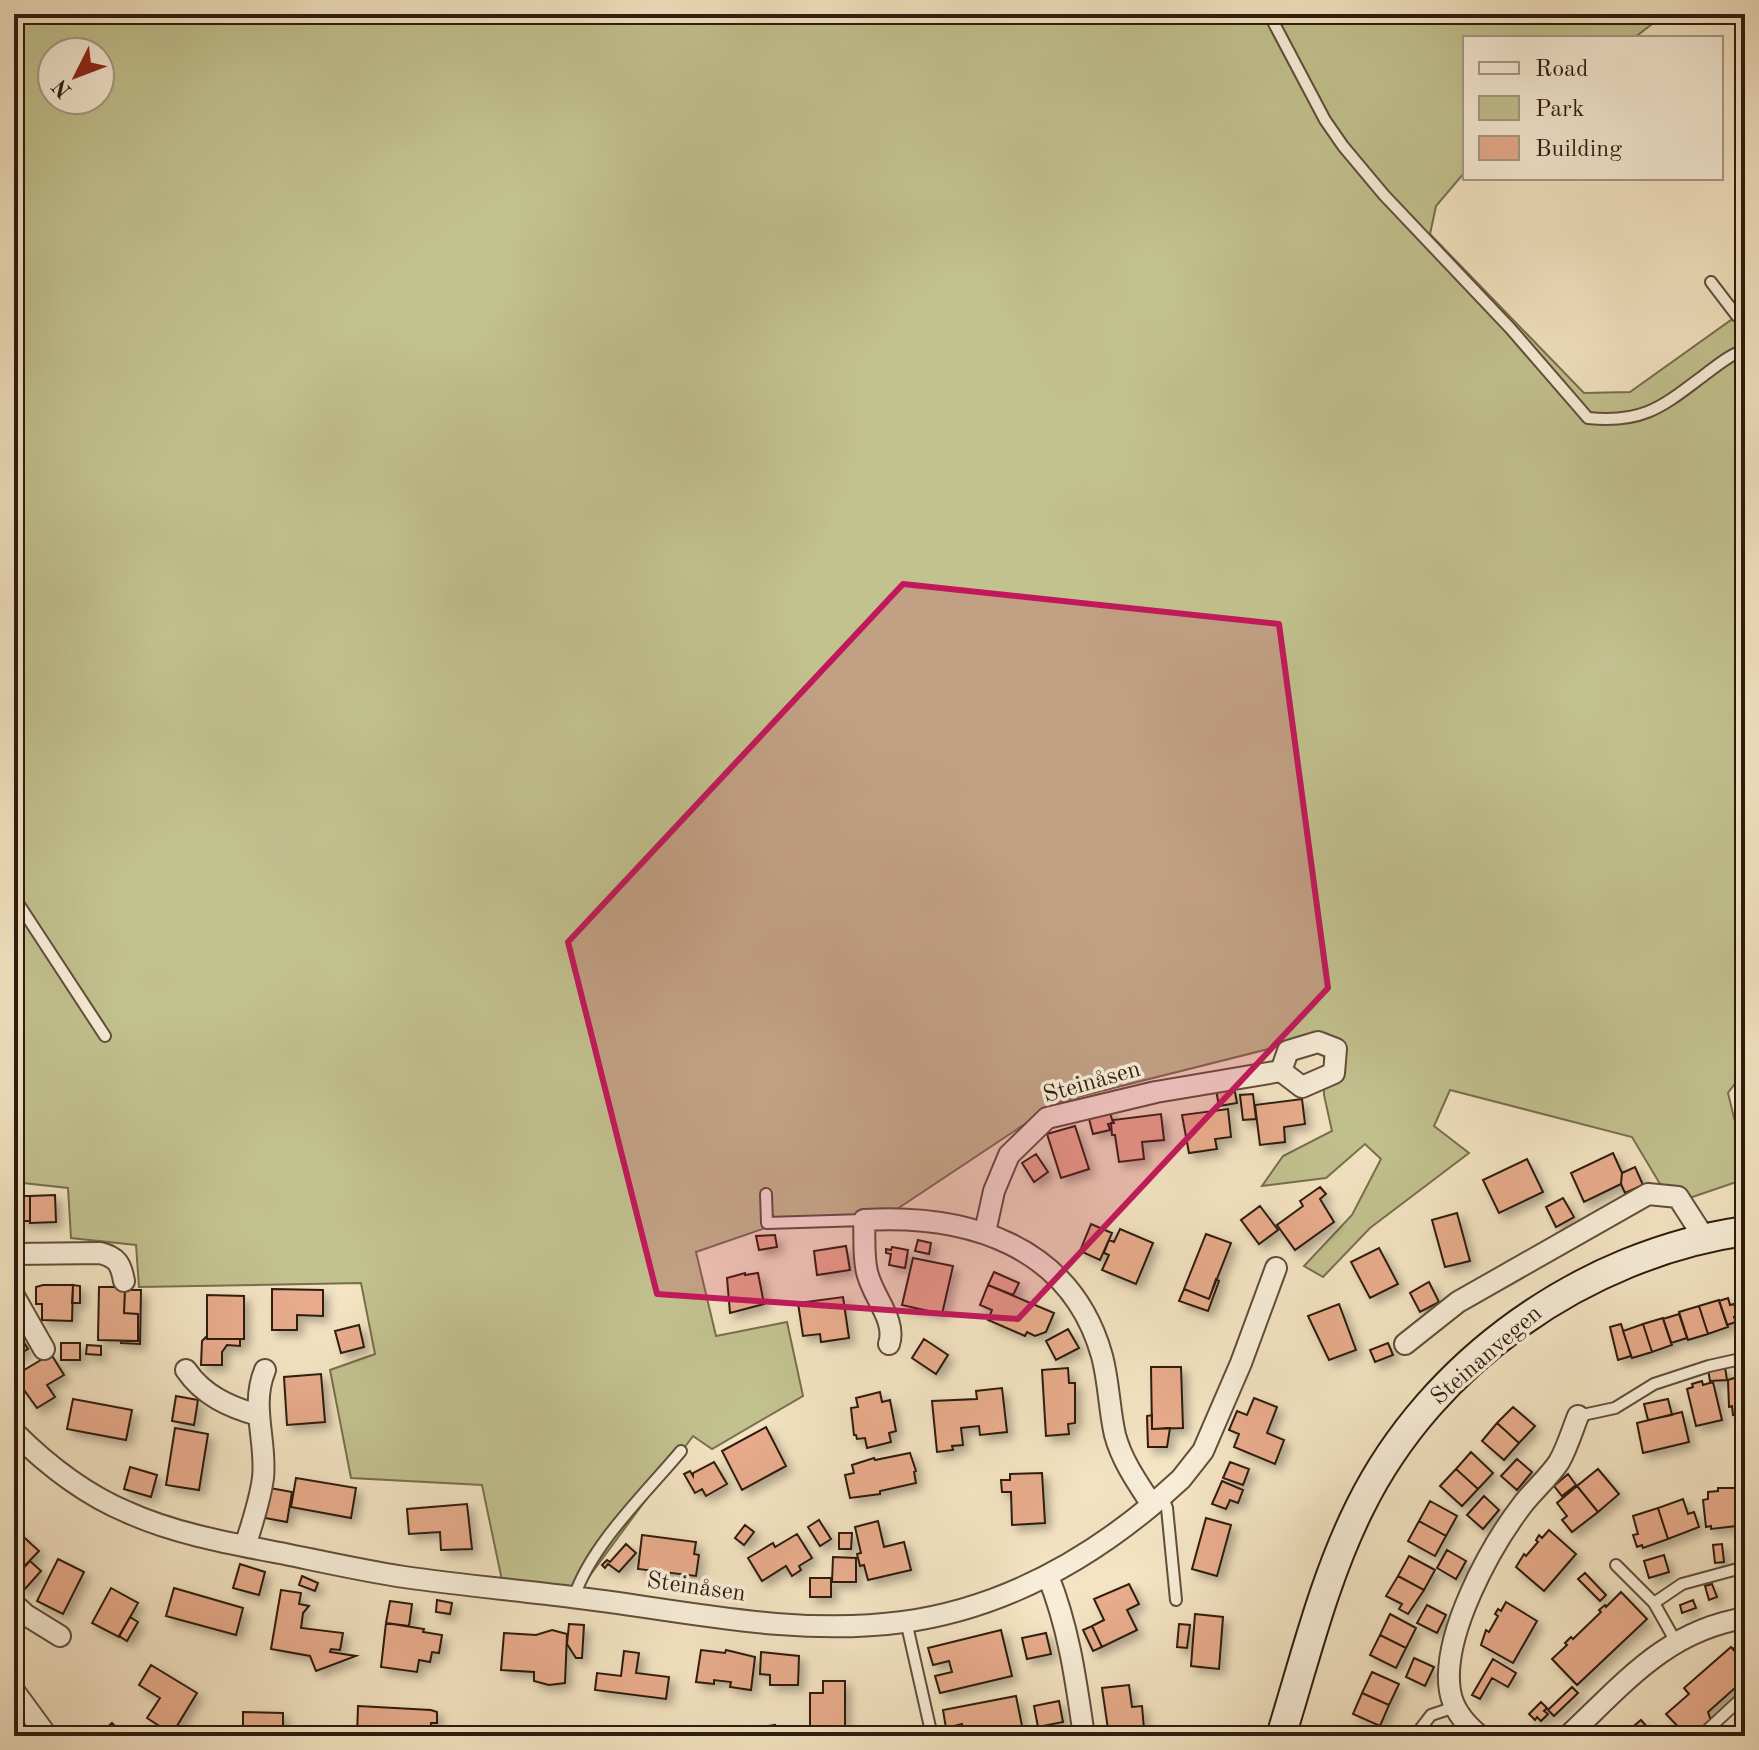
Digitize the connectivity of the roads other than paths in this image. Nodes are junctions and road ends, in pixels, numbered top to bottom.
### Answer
1 (1269, 14) edge
2 (1711, 282) dead end
3 (1741, 319) edge
4 (1745, 350) edge
5 (14, 897) edge
6 (105, 1036) dead end
7 (1281, 1071) dead end
8 (766, 1194) dead end
9 (864, 1220) junction
10 (1745, 1231) edge
11 (985, 1232) junction
12 (1705, 1239) junction
13 (14, 1254) edge
14 (1276, 1268) dead end
15 (124, 1281) dead end
16 (14, 1296) edge
17 (889, 1344) dead end
18 (1405, 1344) dead end
19 (44, 1349) dead end
20 (1745, 1358) edge
21 (186, 1370) dead end
22 (265, 1370) dead end
23 (258, 1415) junction
24 (1578, 1416) joint
25 (14, 1432) edge
26 (681, 1451) dead end
27 (1157, 1500) junction
28 (245, 1546) junction
29 (1616, 1565) dead end
30 (1745, 1567) edge
31 (1048, 1576) junction
32 (574, 1597) junction
33 (1176, 1600) dead end
34 (1654, 1603) junction
35 (14, 1604) edge
36 (1745, 1618) edge
37 (906, 1621) junction
38 (60, 1636) dead end
39 (1676, 1642) junction
40 (14, 1691) edge
41 (1745, 1695) edge
42 (1455, 1707) junction
43 (47, 1736) edge
44 (932, 1736) edge
45 (1084, 1736) edge
46 (1281, 1736) edge
47 (1415, 1736) edge
48 (1480, 1736) edge
49 (1568, 1736) edge
50 (1701, 1736) edge

1 - 4 lane
2 - 3 lane
5 - 6 lane
7 - 11 street, Steinåsen
8 - 9 lane
9 - 11 street
9 - 17 street
10 - 12 main road, Steinanvegen
11 - 27 street
12 - 18 street, Steinanvegen
12 - 46 main road, Steinanvegen
13 - 15 street
14 - 27 street, Steinåsen
16 - 19 street
20 - 24 lane
21 - 23 street
22 - 23 street
23 - 28 street
24 - 42 street
25 - 28 street, Steinåsen
26 - 32 lane
27 - 31 street, Steinåsen
27 - 33 lane
28 - 32 street, Steinåsen
29 - 34 lane
30 - 34 lane
31 - 37 street, Steinåsen
31 - 45 street
32 - 37 street, Steinåsen
34 - 39 lane
35 - 38 street
36 - 39 street
37 - 44 lane
39 - 49 street
40 - 43 street
41 - 50 lane
42 - 47 lane
42 - 48 street

